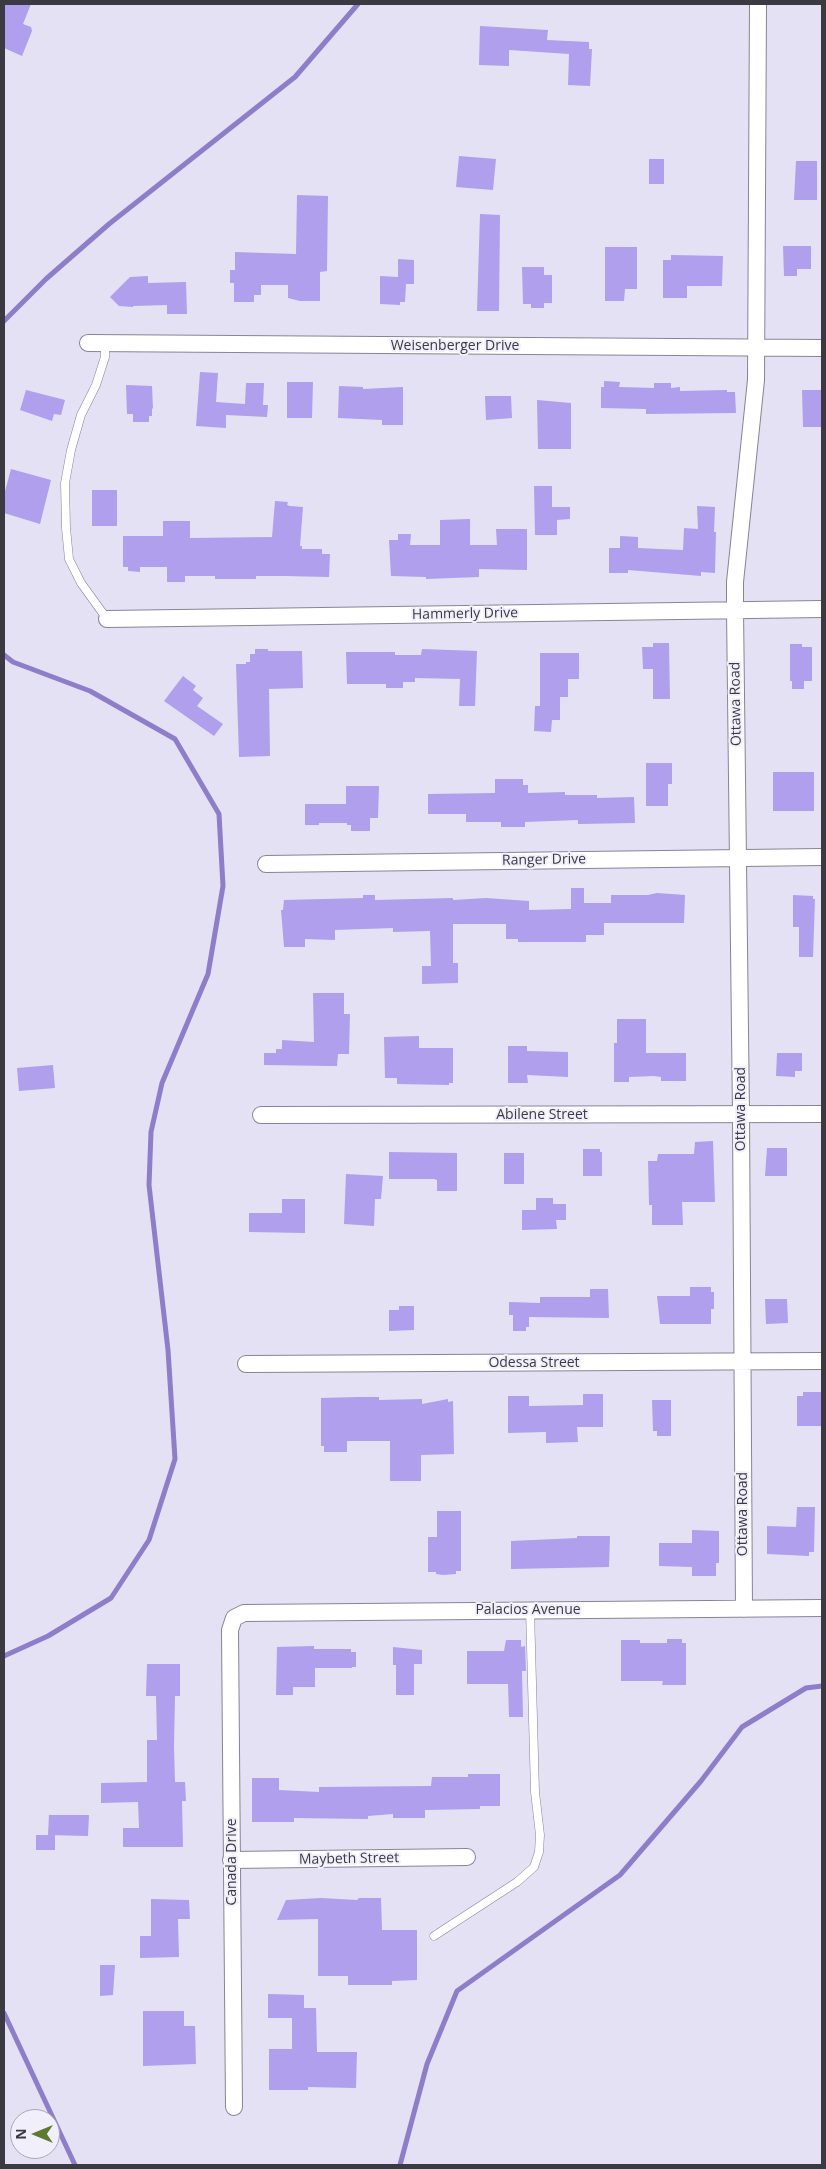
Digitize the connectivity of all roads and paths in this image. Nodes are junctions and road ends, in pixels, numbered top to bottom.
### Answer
1 (758, 4) edge
2 (88, 343) dead end
3 (106, 343) junction
4 (757, 348) junction
5 (822, 348) edge
6 (822, 609) edge
7 (735, 610) junction
8 (107, 619) joint
9 (822, 856) edge
10 (738, 858) junction
11 (266, 864) dead end
12 (741, 1114) junction
13 (822, 1114) edge
14 (261, 1115) dead end
15 (822, 1361) edge
16 (742, 1362) junction
17 (246, 1364) dead end
18 (822, 1608) edge
19 (744, 1609) junction
20 (530, 1610) junction
21 (234, 1618) joint
22 (467, 1857) dead end
23 (231, 1860) junction
24 (434, 1936) dead end
25 (234, 2107) dead end

1 - 4 street, Ottawa Road
2 - 3 street, Weisenberger Drive
3 - 4 street, Weisenberger Drive
3 - 8 lane
4 - 5 street, Weisenberger Drive
4 - 7 street, Ottawa Road
6 - 7 street, Hammerly Drive
7 - 8 street, Hammerly Drive
7 - 10 street, Ottawa Road
9 - 10 street, Ranger Drive
10 - 11 street, Ranger Drive
10 - 12 street, Ottawa Road
12 - 13 street, Abilene Street
12 - 14 street, Abilene Street
12 - 16 street, Ottawa Road
15 - 16 street, Odessa Street
16 - 17 street, Odessa Street
16 - 19 street, Ottawa Road
18 - 19 street, Palacios Avenue
19 - 20 street, Palacios Avenue
20 - 21 street, Palacios Avenue
20 - 24 lane
21 - 23 street, Canada Drive
22 - 23 street, Maybeth Street
23 - 25 street, Canada Drive

